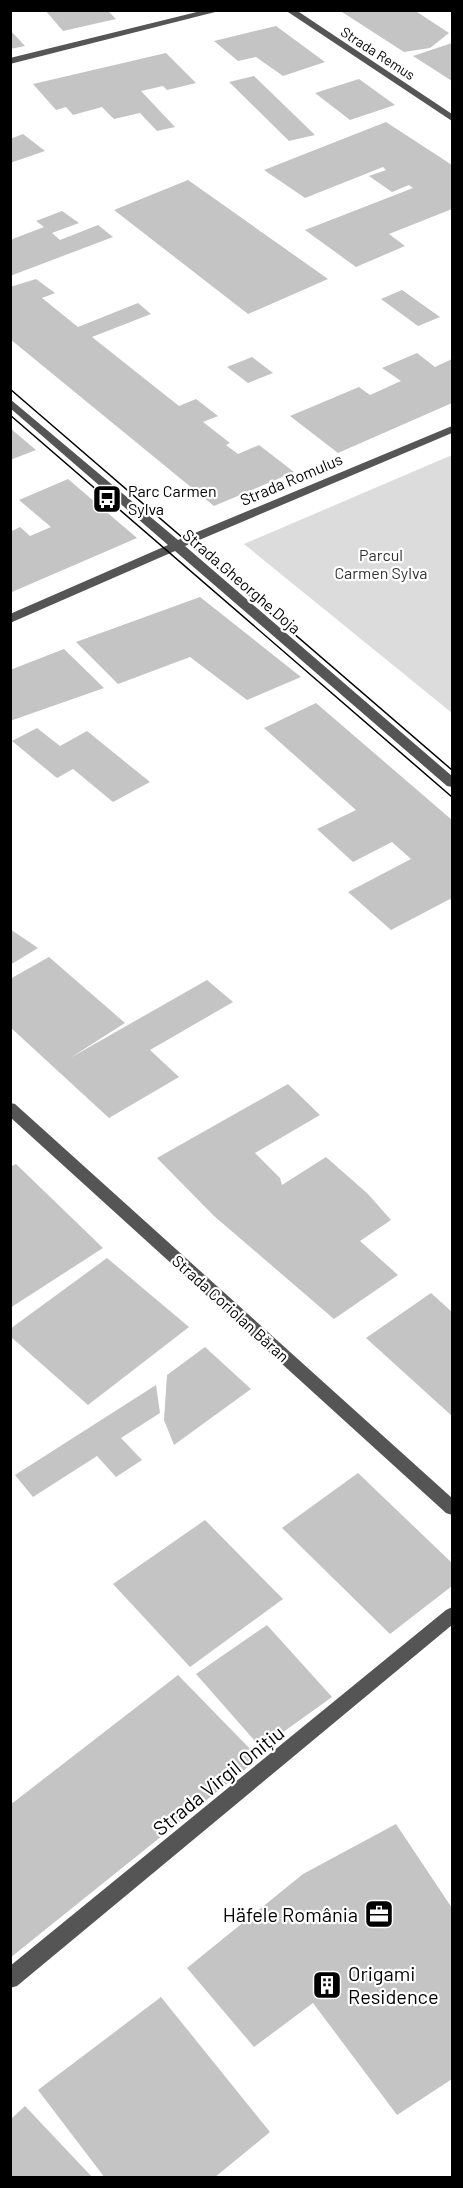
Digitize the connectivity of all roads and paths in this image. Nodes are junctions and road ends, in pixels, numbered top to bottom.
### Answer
1 (219, 10) edge
2 (289, 10) edge
3 (10, 61) edge
4 (453, 118) edge
5 (10, 402) edge
6 (453, 429) edge
7 (176, 546) junction
8 (10, 619) edge
9 (453, 783) edge
10 (10, 1108) edge
11 (453, 1508) edge
12 (453, 1615) edge
13 (10, 1979) edge

1 - 3 street
2 - 4 street, Strada Remus
5 - 7 street, Strada Gheorghe Doja
6 - 7 street, Strada Romulus
7 - 8 street, Strada Romulus
7 - 9 street, Strada Gheorghe Doja
10 - 11 street, Strada Coriolan Băran
12 - 13 street, Strada Virgil Onițiu

